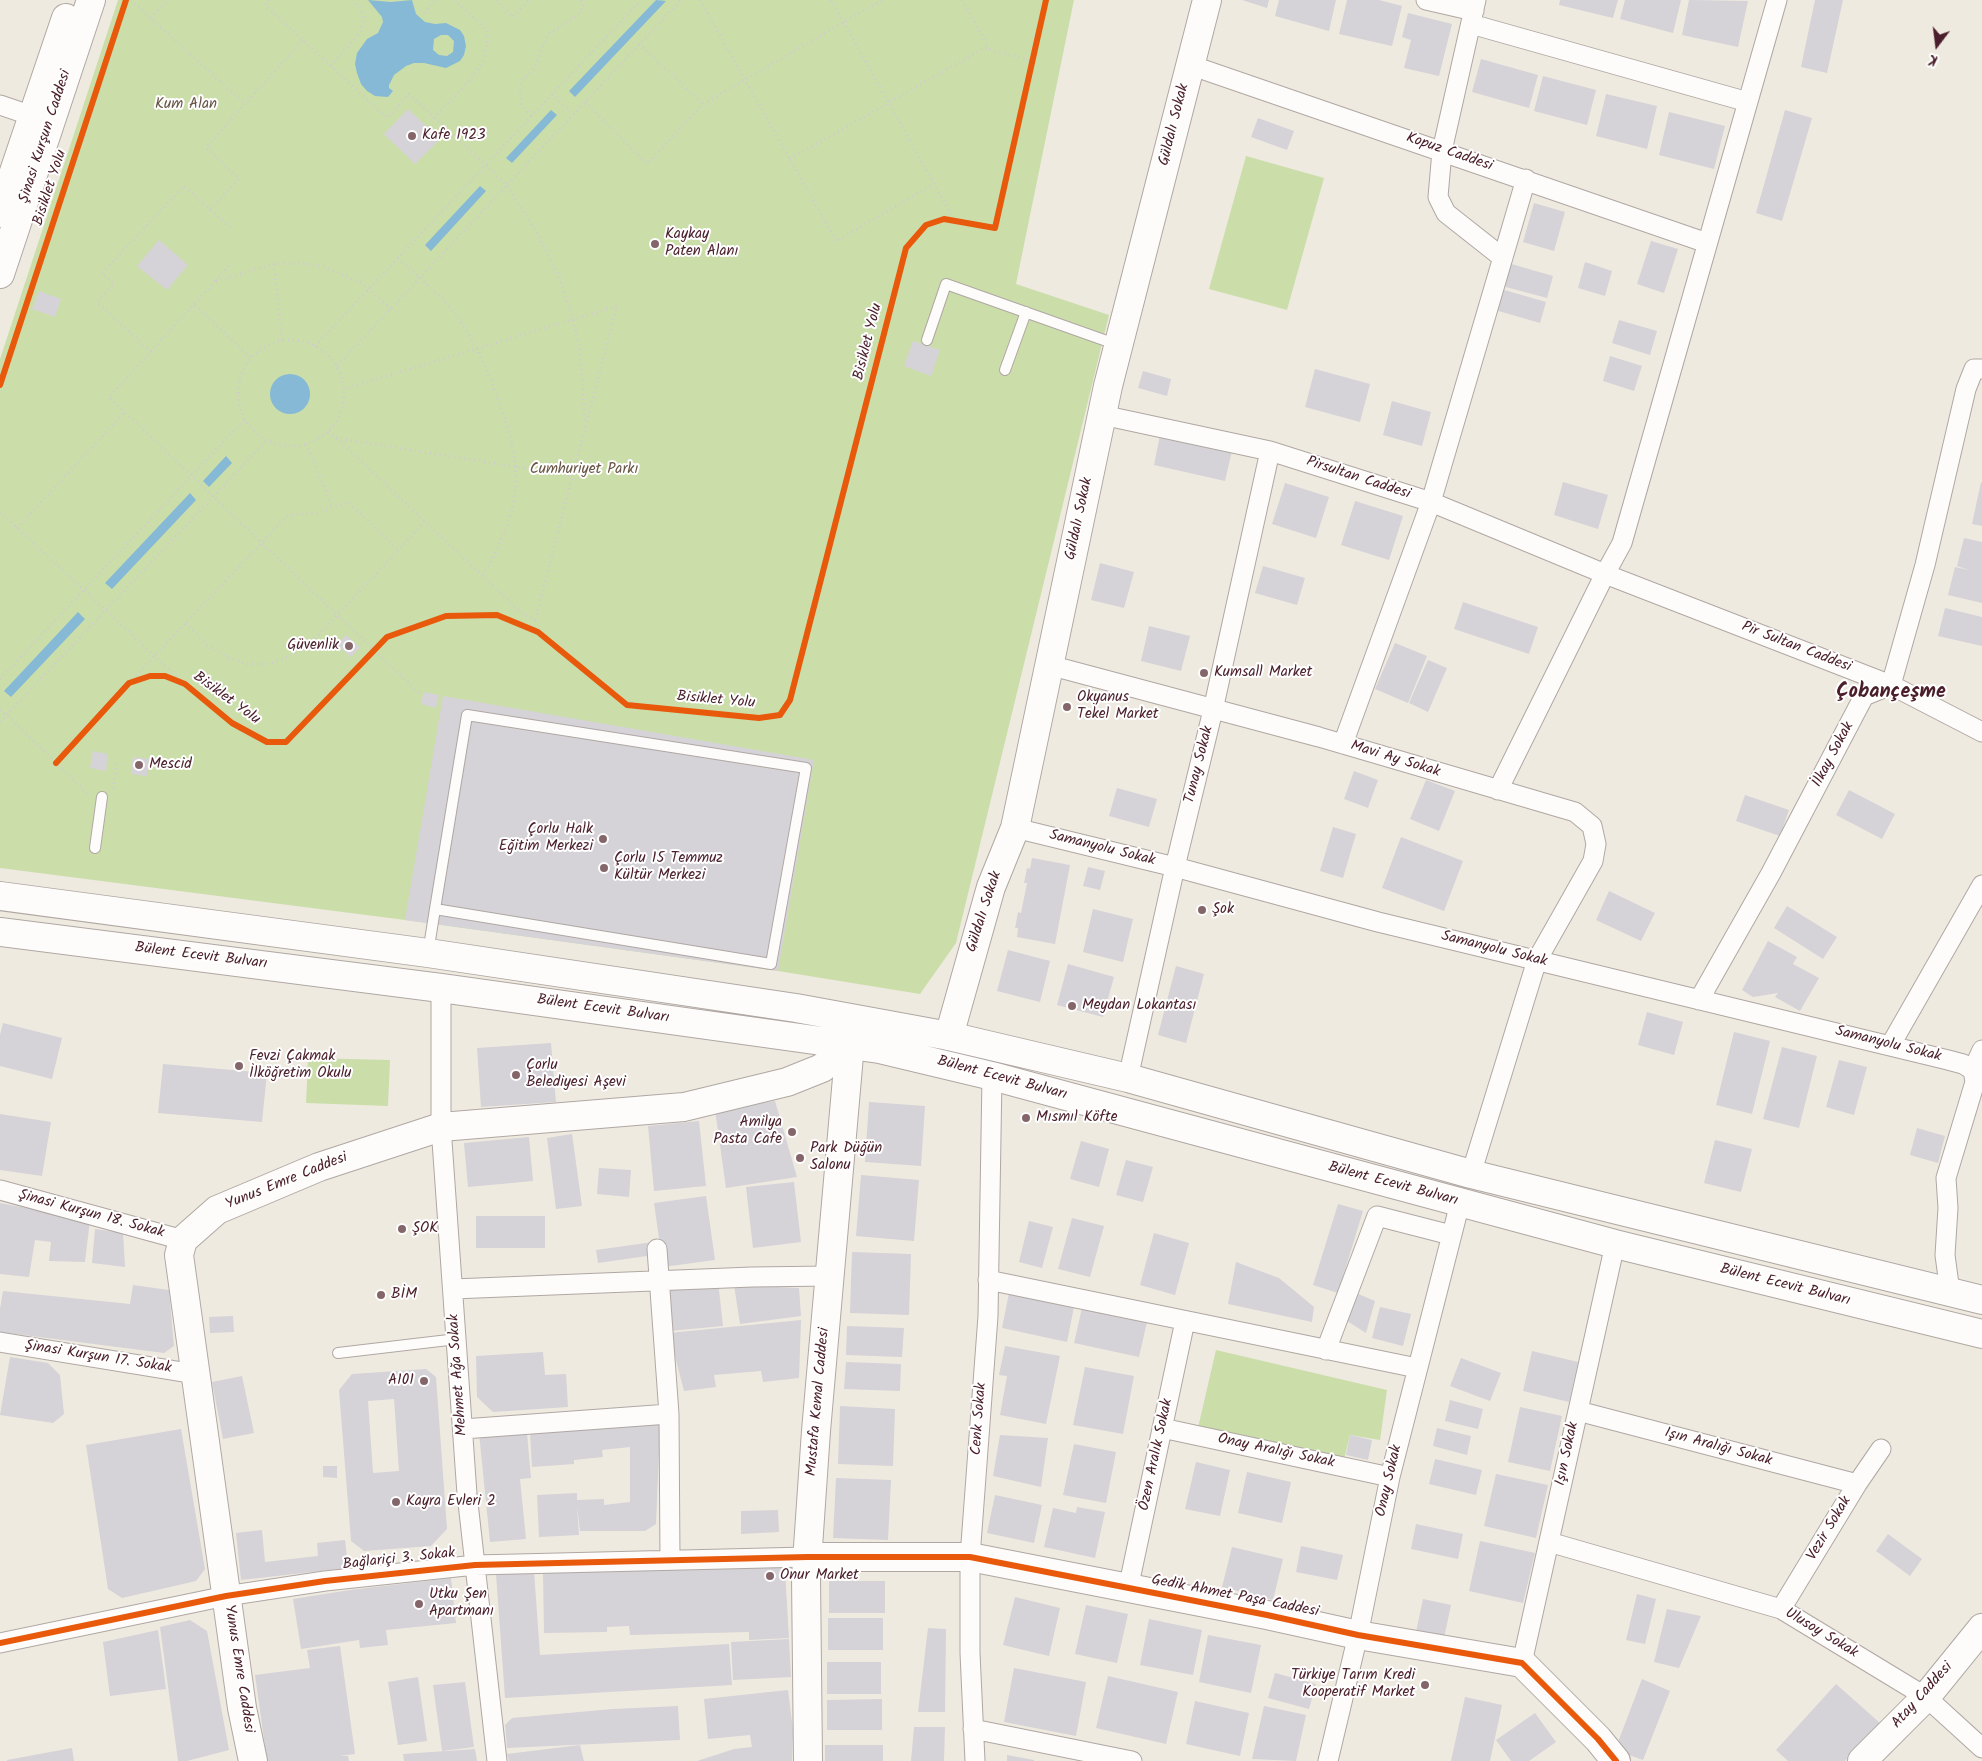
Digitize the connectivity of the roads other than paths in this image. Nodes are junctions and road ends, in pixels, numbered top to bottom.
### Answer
1 (72, 0) edge
2 (91, 0) edge
3 (1207, 0) edge
4 (1426, 0) edge
5 (1777, 0) edge
6 (1474, 12) edge
7 (1190, 65) junction
8 (1748, 102) junction
9 (0, 105) edge
10 (41, 119) junction
11 (1442, 151) junction
12 (1526, 179) junction
13 (0, 213) edge
14 (1707, 243) junction
15 (1503, 258) junction
16 (0, 274) edge
17 (1026, 312) junction
18 (927, 340) dead end
19 (1119, 345) junction
20 (1982, 369) edge
21 (1005, 370) dead end
22 (1102, 415) junction
23 (1270, 451) junction
24 (1431, 502) junction
25 (1605, 574) junction
26 (1049, 665) junction
27 (1891, 685) junction
28 (1213, 710) junction
29 (1982, 732) edge
30 (1343, 744) junction
31 (1498, 790) junction
32 (102, 797) road end
33 (1015, 828) junction
34 (96, 848) dead end
35 (1175, 867) junction
36 (1982, 885) edge
37 (0, 896) edge
38 (435, 909) junction
39 (0, 932) edge
40 (428, 953) junction
41 (1537, 960) junction
42 (442, 988) junction
43 (1699, 1000) junction
44 (852, 1031) junction
45 (949, 1036) junction
46 (1890, 1046) junction
47 (997, 1047) junction
48 (880, 1048) junction
49 (1982, 1050) edge
50 (1973, 1070) junction
51 (992, 1076) junction
52 (1128, 1078) junction
53 (440, 1128) junction
54 (1471, 1174) junction
55 (0, 1190) edge
56 (1460, 1203) junction
57 (1451, 1235) junction
58 (183, 1240) junction
59 (1615, 1244) junction
60 (657, 1249) dead end
61 (830, 1276) junction
62 (988, 1280) junction
63 (660, 1281) junction
64 (453, 1289) junction
65 (1950, 1292) junction
66 (1982, 1300) edge
67 (1185, 1321) junction
68 (1982, 1334) edge
69 (457, 1339) junction
70 (0, 1342) edge
71 (1326, 1350) junction
72 (338, 1353) dead end
73 (1417, 1368) junction
74 (195, 1374) junction
75 (1578, 1411) junction
76 (669, 1414) junction
77 (1162, 1428) junction
78 (463, 1429) junction
79 (1881, 1449) dead end
80 (1390, 1477) junction
81 (1857, 1484) junction
82 (1549, 1542) junction
83 (807, 1557) junction
84 (970, 1557) junction
85 (670, 1560) junction
86 (475, 1565) junction
87 (1128, 1589) junction
88 (226, 1596) junction
89 (1781, 1609) junction
90 (1982, 1628) edge
91 (1358, 1635) junction
92 (0, 1644) edge
93 (1522, 1663) junction
94 (1926, 1697) junction
95 (973, 1729) junction
96 (1982, 1748) edge
97 (253, 1761) edge
98 (497, 1761) edge
99 (808, 1761) edge
100 (975, 1761) edge
101 (1132, 1761) edge
102 (1328, 1761) edge
103 (1616, 1761) edge
104 (1862, 1761) edge

1 - 10 main road, Şinasi Kurşun Caddesi
2 - 10 main road, Şinasi Kurşun Caddesi
3 - 7 main road, Güldalı Sokak
4 - 6 street
5 - 8 street
6 - 8 street
6 - 11 street
7 - 11 street, Kopuz Caddesi
7 - 19 main road, Güldalı Sokak
8 - 14 street
9 - 10 street
10 - 13 main road, Şinasi Kurşun Caddesi
10 - 16 main road, Şinasi Kurşun Caddesi
11 - 12 street, Kopuz Caddesi
11 - 15 street
12 - 14 street, Kopuz Caddesi
12 - 15 street
14 - 25 street
15 - 24 street
17 - 18 lane
17 - 19 lane
17 - 21 lane
19 - 22 main road, Güldalı Sokak
20 - 27 street
22 - 23 street, Pirsultan Caddesi
22 - 26 main road, Güldalı Sokak
23 - 24 street, Pirsultan Caddesi
23 - 28 street, Tunay Sokak
24 - 25 street, Pirsultan Caddesi
24 - 30 street
25 - 27 street, Pir Sultan Caddesi
25 - 31 street
26 - 28 street, Mavi Ay Sokak
26 - 33 main road, Güldalı Sokak
27 - 29 street, Pir Sultan Caddesi
27 - 43 street, İlkay Sokak
28 - 30 street, Mavi Ay Sokak
28 - 35 street, Tunay Sokak
30 - 31 street, Mavi Ay Sokak
31 - 41 street, Mavi Ay Sokak
32 - 34 lane
33 - 35 street, Samanyolu Sokak
33 - 45 main road, Güldalı Sokak
35 - 41 street, Samanyolu Sokak
35 - 52 street, Tunay Sokak
36 - 46 street
37 - 40 main road, Bülent Ecevit Bulvarı
38 - 38 lane
38 - 40 lane
39 - 42 main road, Bülent Ecevit Bulvarı
40 - 44 main road, Bülent Ecevit Bulvarı
41 - 43 street, Samanyolu Sokak
41 - 54 street, Mavi Ay Sokak
42 - 44 main road, Bülent Ecevit Bulvarı
42 - 53 street, Mehmet Ağa Sokak
43 - 46 street, Samanyolu Sokak
44 - 45 main road, Bülent Ecevit Bulvarı
44 - 48 main road, Bülent Ecevit Bulvarı
44 - 53 main road, Yunus Emre Caddesi
44 - 61 main road, Mustafa Kemal Caddesi
45 - 47 main road, Bülent Ecevit Bulvarı
45 - 48 main road
45 - 51 main road
46 - 50 street, Samanyolu Sokak
47 - 51 main road
47 - 52 main road, Bülent Ecevit Bulvarı
48 - 51 main road, Bülent Ecevit Bulvarı
49 - 50 street
50 - 65 street
51 - 56 main road, Bülent Ecevit Bulvarı
51 - 62 street, Cenk Sokak
52 - 54 main road, Bülent Ecevit Bulvarı
53 - 58 main road, Yunus Emre Caddesi
53 - 64 street, Mehmet Ağa Sokak
54 - 65 main road, Bülent Ecevit Bulvarı
55 - 58 street, Şinasi Kurşun 18. Sokak
56 - 57 street, Onay Sokak
56 - 59 main road, Bülent Ecevit Bulvarı
57 - 71 street
57 - 73 street, Onay Sokak
58 - 74 main road, Yunus Emre Caddesi
59 - 68 main road, Bülent Ecevit Bulvarı
59 - 75 street, Işın Sokak
60 - 63 street
61 - 63 street
61 - 83 main road, Mustafa Kemal Caddesi
62 - 67 street
62 - 84 street, Cenk Sokak
63 - 64 street
63 - 76 street
64 - 69 street, Mehmet Ağa Sokak
65 - 66 main road, Bülent Ecevit Bulvarı
67 - 71 street
67 - 77 street, Özen Aralık Sokak
69 - 72 lane
69 - 78 street, Mehmet Ağa Sokak
70 - 74 street, Şinasi Kurşun 17. Sokak
71 - 73 street
73 - 80 street, Onay Sokak
74 - 88 main road, Yunus Emre Caddesi
75 - 81 street, Işın Aralığı Sokak
75 - 82 street, Işın Sokak
76 - 78 street
76 - 85 street
77 - 80 street, Onay Aralığı Sokak
77 - 87 street, Özen Aralık Sokak
78 - 86 street, Mehmet Ağa Sokak
79 - 81 street, Vezir Sokak
80 - 91 street, Onay Sokak
81 - 89 street, Vezir Sokak
82 - 89 street, Ulusoy Sokak
82 - 93 street, Işın Sokak
83 - 84 main road, Gedik Ahmet Paşa Caddesi
83 - 85 street, Bağlariçi 3. Sokak
83 - 99 main road, Mustafa Kemal Caddesi
84 - 87 main road, Gedik Ahmet Paşa Caddesi
84 - 95 street, Cenk Sokak
85 - 86 street, Bağlariçi 3. Sokak
86 - 88 street, Bağlariçi 3. Sokak
86 - 98 street, Mehmet Ağa Sokak
87 - 91 main road, Gedik Ahmet Paşa Caddesi
88 - 92 street, Bağlariçi 3. Sokak
88 - 97 main road, Yunus Emre Caddesi
89 - 94 street, Ulusoy Sokak
90 - 94 main road, Atay Caddesi
91 - 93 main road, Gedik Ahmet Paşa Caddesi
91 - 102 street, Onay Sokak
93 - 103 main road
94 - 96 street, Ulusoy Sokak
94 - 104 main road, Atay Caddesi
95 - 100 street, Cenk Sokak
95 - 101 street

